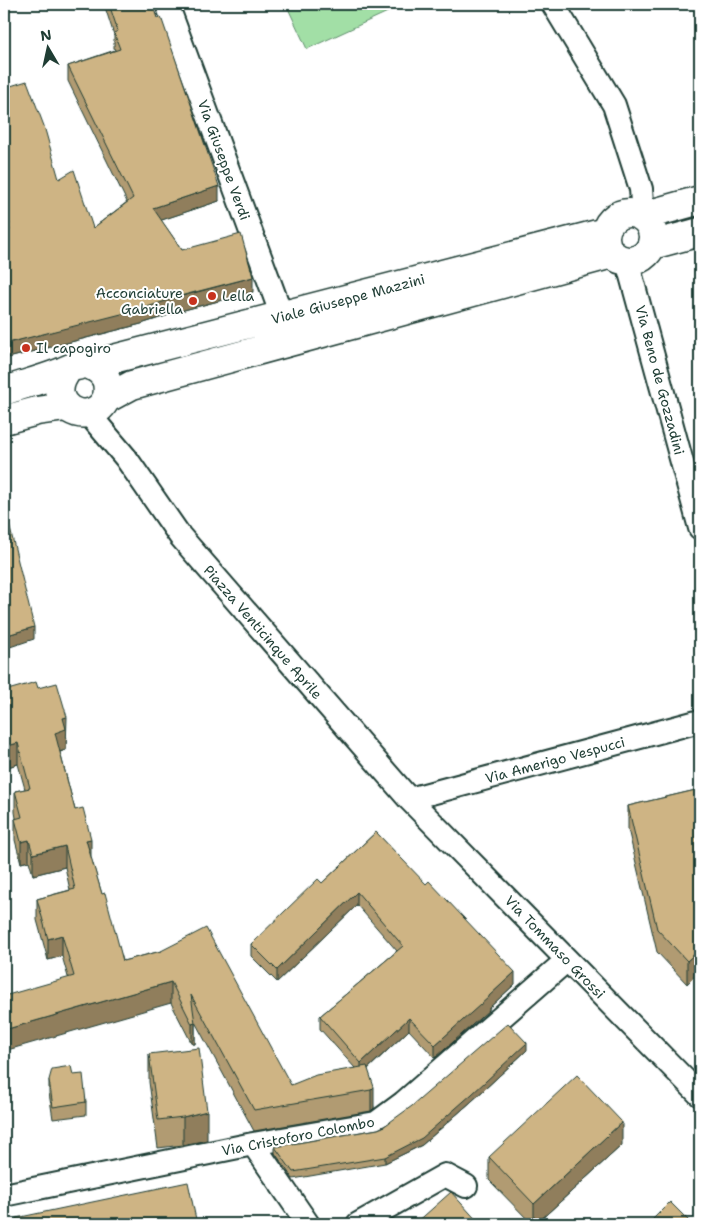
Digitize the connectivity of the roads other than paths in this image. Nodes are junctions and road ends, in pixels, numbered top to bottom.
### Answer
1 (167, 4) edge
2 (553, 4) edge
3 (700, 200) edge
4 (643, 216) junction
5 (700, 232) edge
6 (652, 245) junction
7 (615, 249) junction
8 (282, 316) junction
9 (79, 368) junction
10 (4, 391) edge
11 (90, 406) junction
12 (4, 420) edge
13 (700, 528) edge
14 (700, 721) edge
15 (409, 799) junction
16 (567, 960) junction
17 (700, 1095) edge
18 (253, 1144) junction
19 (466, 1186) dead end
20 (4, 1194) edge
21 (308, 1224) edge
22 (358, 1224) edge

1 - 8 street, Via Giuseppe Verdi
2 - 4 street
3 - 4 street
4 - 6 street
4 - 7 street
5 - 6 street
6 - 7 street
7 - 8 street, Viale Giuseppe Mazzini
7 - 11 street, Viale Giuseppe Mazzini
7 - 13 street, Via Beno de Gozzadini
8 - 9 street, Viale Giuseppe Mazzini
9 - 10 street, Viale Giuseppe Mazzini
9 - 11 street
9 - 11 street
11 - 12 street, Viale Giuseppe Mazzini
11 - 15 street, Piazza Venticinque Aprile
14 - 15 street, Via Amerigo Vespucci
15 - 16 street, Via Tommaso Grossi
16 - 17 street, Via Tommaso Grossi
16 - 18 street, Via Cristoforo Colombo
18 - 20 street, Via Cristoforo Colombo
18 - 21 street
19 - 22 street

